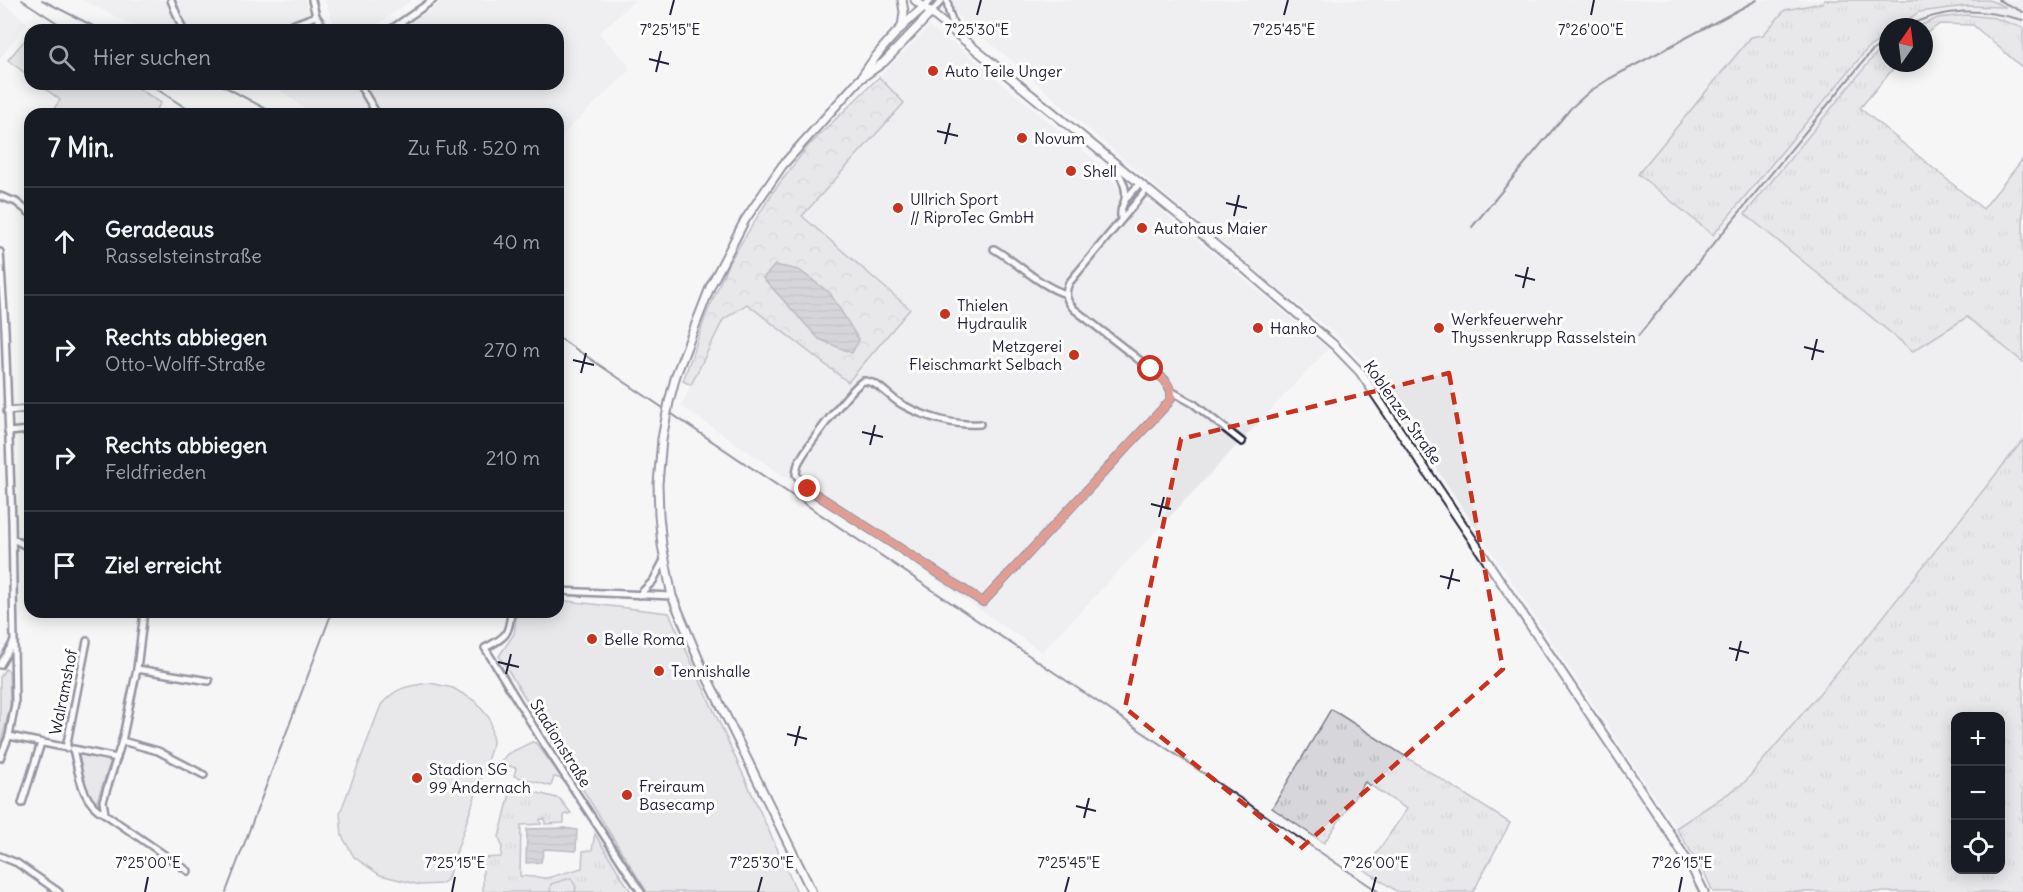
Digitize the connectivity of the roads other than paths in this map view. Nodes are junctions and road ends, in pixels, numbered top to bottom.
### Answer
1 (171, 0) edge
2 (312, 0) edge
3 (433, 0) edge
4 (902, 0) edge
5 (915, 0) edge
6 (930, 0) edge
7 (942, 0) edge
8 (947, 0) edge
9 (924, 7) junction
10 (932, 13) junction
11 (316, 16) junction
12 (181, 24) edge
13 (295, 24) edge
14 (322, 24) edge
15 (399, 24) edge
16 (902, 28) junction
17 (956, 32) junction
18 (860, 79) junction
19 (363, 90) edge
20 (373, 108) edge
21 (1113, 161) junction
22 (1140, 183) junction
23 (1147, 189) junction
24 (0, 196) edge
25 (1125, 200) junction
26 (24, 208) edge
27 (1121, 218) junction
28 (994, 249) dead end
29 (0, 252) edge
30 (1, 277) edge
31 (1066, 294) junction
32 (2, 318) edge
33 (7, 364) junction
34 (0, 373) edge
35 (1172, 391) junction
36 (24, 409) edge
37 (8, 411) junction
38 (980, 424) dead end
39 (24, 431) edge
40 (8, 432) junction
41 (1242, 441) dead end
42 (13, 539) junction
43 (24, 545) edge
44 (664, 560) junction
45 (564, 591) edge
46 (639, 595) junction
47 (672, 596) junction
48 (143, 618) edge
49 (510, 618) edge
50 (87, 641) dead end
51 (13, 642) junction
52 (0, 665) edge
53 (137, 669) junction
54 (209, 681) dead end
55 (9, 736) junction
56 (122, 741) junction
57 (41, 743) junction
58 (66, 748) junction
59 (73, 749) junction
60 (0, 758) edge
61 (117, 758) junction
62 (204, 775) dead end
63 (22, 803) dead end
64 (105, 814) junction
65 (0, 856) edge
66 (188, 871) dead end
67 (59, 892) edge
68 (641, 892) edge
69 (812, 892) edge
70 (1704, 892) edge

1 - 12 street
2 - 11 street
3 - 15 street
4 - 16 street
5 - 9 street, Koblenzer Straße
6 - 9 street
7 - 10 street
8 - 17 street
9 - 10 street, Koblenzer Straße
9 - 16 street
10 - 17 street, Koblenzer Straße
10 - 18 street
11 - 13 street
11 - 14 street
16 - 18 street
17 - 21 street, Koblenzer Straße
18 - 44 street, bridge
19 - 20 street
21 - 22 street, Koblenzer Straße
21 - 25 street
22 - 23 street, Koblenzer Straße
22 - 25 street
23 - 27 street
23 - 70 street, Koblenzer Straße
24 - 26 street
25 - 27 street
27 - 31 street
28 - 31 street
29 - 30 street
30 - 32 street
31 - 35 street
32 - 33 street
33 - 34 street
33 - 37 street
35 - 38 street
35 - 41 street
36 - 37 street
37 - 40 street
39 - 40 street
40 - 42 street
42 - 43 street
42 - 51 street
44 - 46 street
44 - 47 street
45 - 46 street
46 - 47 street
47 - 69 street
48 - 53 street
49 - 68 street, Stadionstraße
50 - 58 street, Walramshof
51 - 52 street
51 - 55 street
53 - 54 street
53 - 56 street
55 - 57 street
55 - 60 street
56 - 61 street
56 - 62 street
57 - 58 street
57 - 63 street
58 - 59 street
59 - 61 street
59 - 64 street
61 - 64 street
64 - 66 street
65 - 67 street

